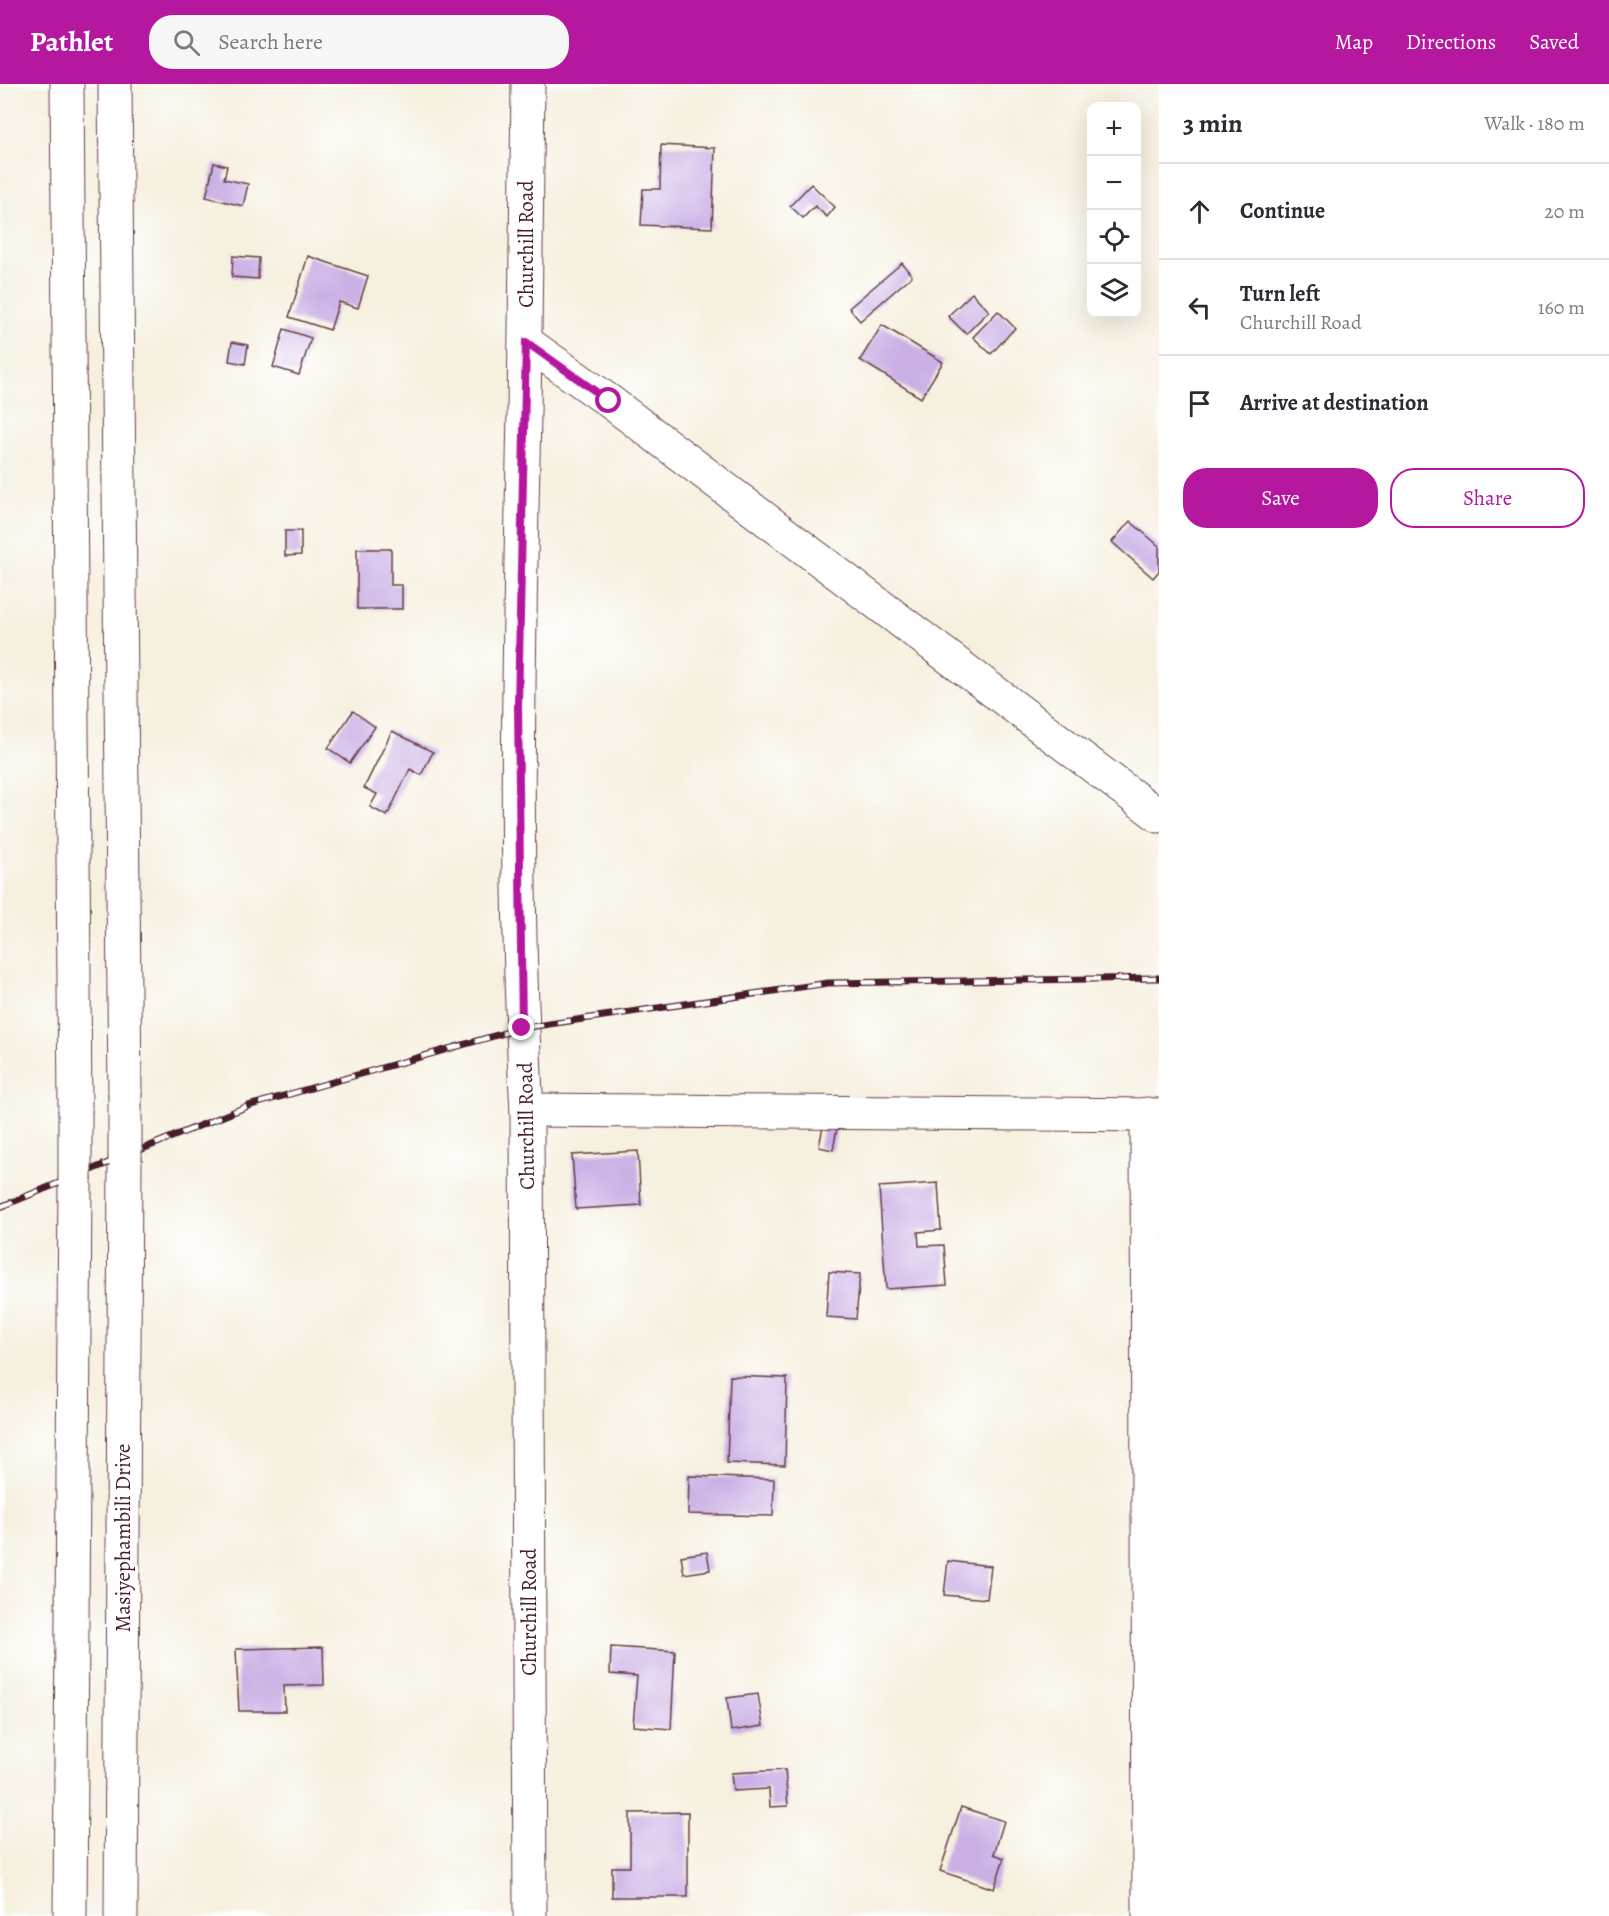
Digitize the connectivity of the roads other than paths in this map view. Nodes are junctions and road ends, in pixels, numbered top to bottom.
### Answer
1 (67, 84) edge
2 (116, 84) edge
3 (528, 84) edge
4 (526, 342) junction
5 (1159, 816) edge
6 (527, 1110) junction
7 (1153, 1115) edge
8 (70, 1916) edge
9 (121, 1916) edge
10 (530, 1916) edge
11 (1149, 1916) edge

1 - 8 street, bridge
2 - 9 street, Masiyephambili Drive, bridge
3 - 4 street, Churchill Road
4 - 5 street
4 - 6 street, Churchill Road
6 - 7 street
6 - 10 street, Churchill Road
7 - 11 street

